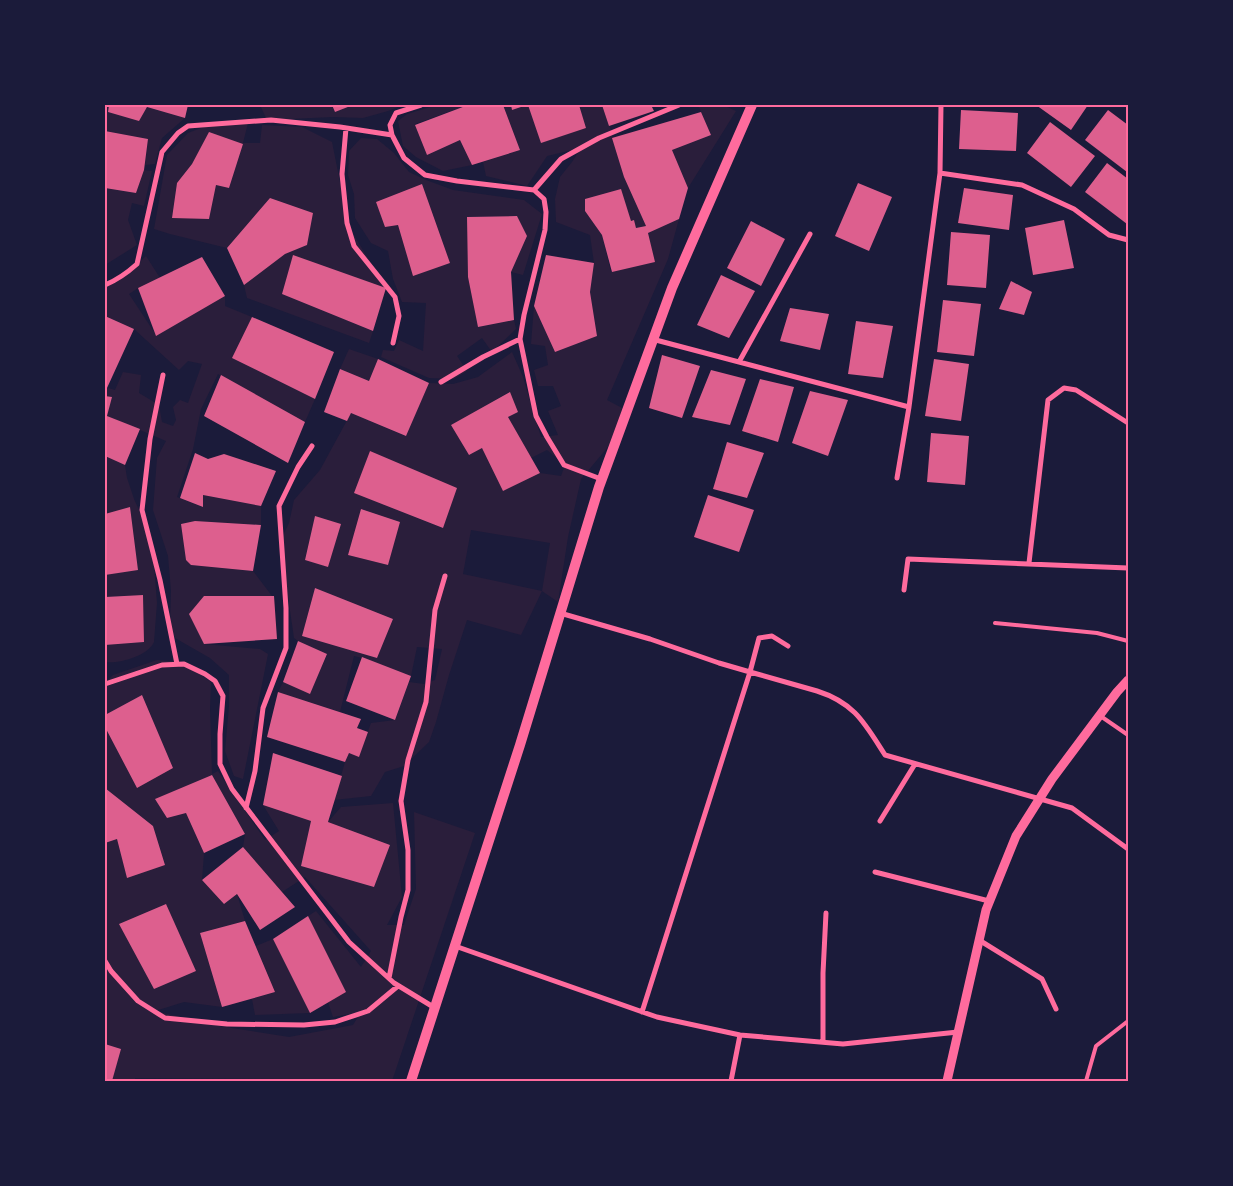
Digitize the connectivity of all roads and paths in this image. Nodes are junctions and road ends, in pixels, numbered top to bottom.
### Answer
1 (421, 105) edge
2 (679, 105) edge
3 (752, 105) edge
4 (941, 105) edge
5 (346, 128) junction
6 (392, 135) junction
7 (940, 173) junction
8 (534, 190) junction
9 (810, 234) dead end
10 (1128, 240) edge
11 (105, 285) edge
12 (520, 339) junction
13 (652, 340) junction
14 (393, 343) dead end
15 (739, 362) junction
16 (163, 375) dead end
17 (441, 382) dead end
18 (908, 407) junction
19 (1128, 423) edge
20 (312, 446) dead end
21 (897, 478) dead end
22 (602, 479) junction
23 (1029, 563) junction
24 (1128, 568) edge
25 (445, 576) dead end
26 (904, 590) dead end
27 (560, 613) junction
28 (996, 623) dead end
29 (1128, 641) edge
30 (788, 646) dead end
31 (177, 664) junction
32 (750, 672) junction
33 (1128, 680) edge
34 (105, 684) edge
35 (1099, 715) junction
36 (1128, 735) edge
37 (915, 764) junction
38 (1040, 798) junction
39 (246, 808) junction
40 (880, 821) dead end
41 (1128, 850) edge
42 (875, 872) dead end
43 (989, 901) junction
44 (826, 913) dead end
45 (978, 940) junction
46 (455, 946) junction
47 (105, 961) edge
48 (389, 978) junction
49 (398, 986) junction
50 (435, 1008) junction
51 (1056, 1009) dead end
52 (642, 1012) junction
53 (1128, 1021) edge
54 (958, 1032) junction
55 (740, 1035) junction
56 (823, 1042) junction
57 (411, 1081) edge
58 (731, 1081) edge
59 (947, 1081) edge
60 (1086, 1081) edge

1 - 6 street
2 - 8 street
3 - 13 main road
4 - 7 street
5 - 6 street
5 - 11 street
5 - 14 street
6 - 8 street
7 - 10 street
7 - 18 street
8 - 12 street
9 - 15 street
12 - 17 street
12 - 22 street
13 - 15 street
13 - 22 main road
15 - 18 street
16 - 31 street
18 - 21 street
19 - 23 street
20 - 39 street
22 - 27 main road
23 - 24 street
23 - 26 street
25 - 48 street
27 - 32 street
27 - 46 main road
28 - 29 lane
30 - 32 street
31 - 34 street
31 - 39 street
32 - 37 street
32 - 52 street
33 - 35 street
35 - 36 lane
35 - 38 street
37 - 38 street
37 - 40 street
38 - 41 street
38 - 43 street
39 - 48 street
42 - 43 street
43 - 45 street
44 - 56 street
45 - 51 street
45 - 54 street
46 - 50 main road
46 - 52 street
47 - 49 street
48 - 49 street
49 - 50 street
50 - 57 main road
52 - 55 street
53 - 60 lane
54 - 56 street
54 - 59 street
55 - 56 street
55 - 58 street

